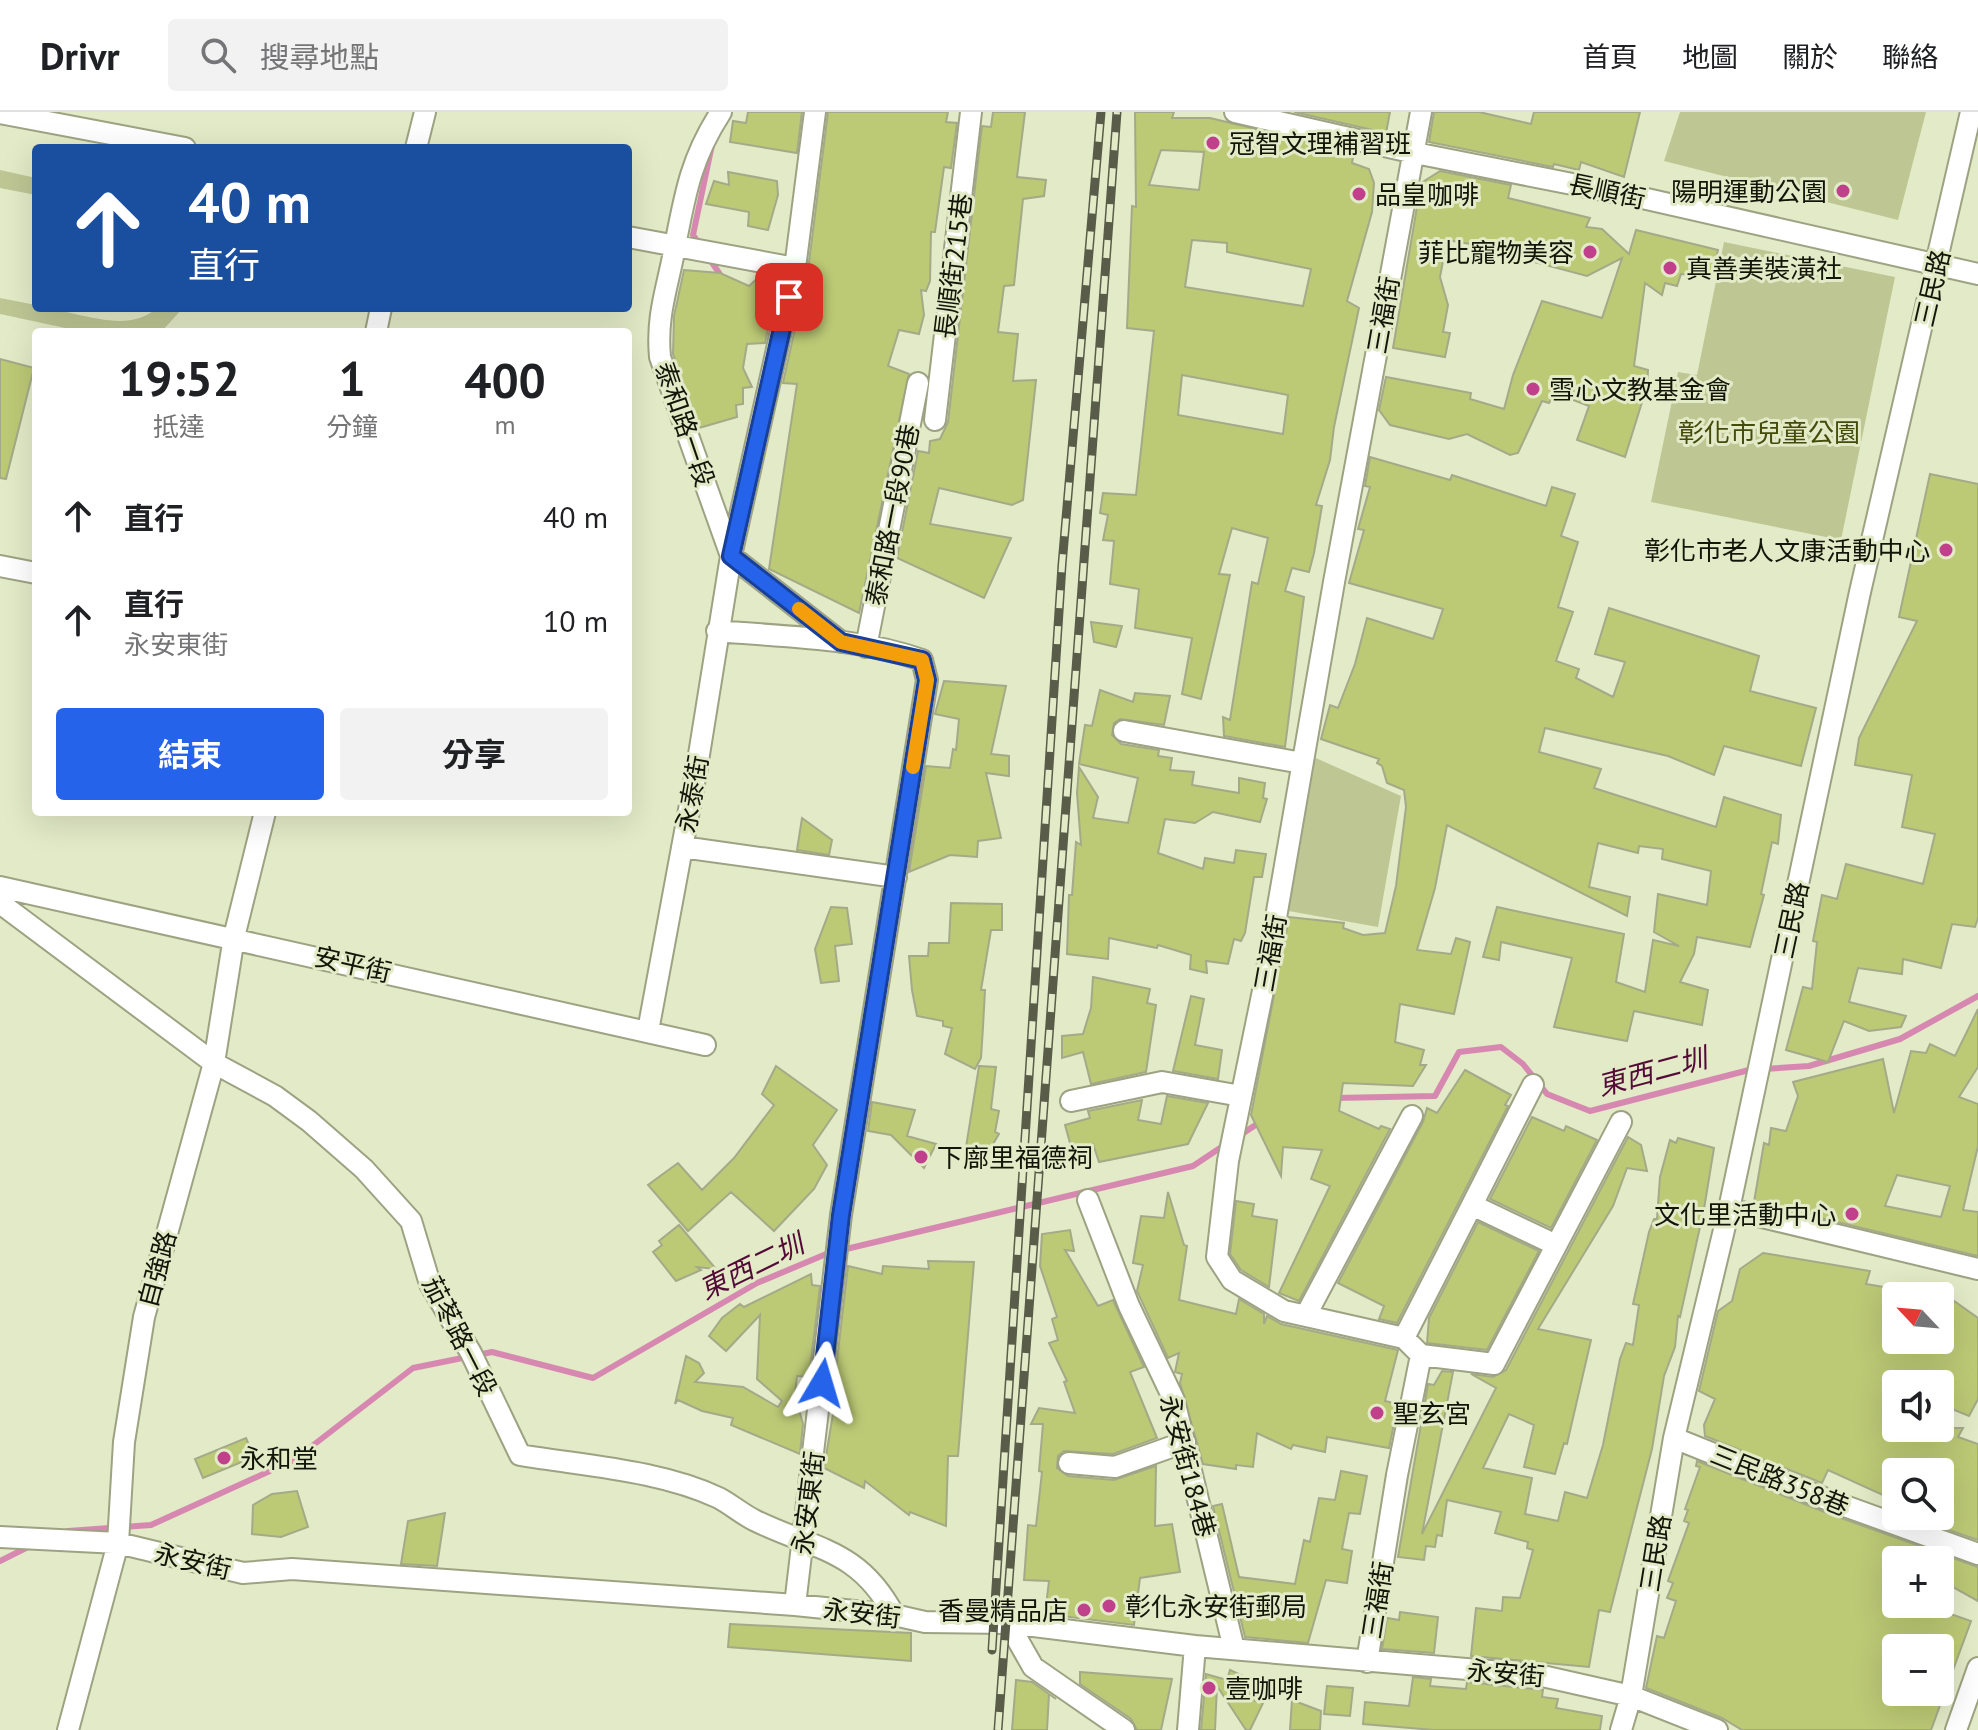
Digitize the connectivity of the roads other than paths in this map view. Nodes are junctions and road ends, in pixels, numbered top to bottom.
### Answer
1 (425, 112) edge
2 (721, 112) edge
3 (815, 112) edge
4 (971, 112) edge
5 (1235, 112) edge
6 (1421, 112) edge
7 (1971, 112) edge
8 (0, 113) edge
9 (164, 144) edge
10 (417, 144) edge
11 (1415, 153) junction
12 (632, 238) edge
13 (692, 250) junction
14 (1938, 266) junction
15 (795, 268) junction
16 (1978, 274) edge
17 (918, 383) dead end
18 (935, 420) dead end
19 (731, 556) junction
20 (0, 566) edge
21 (32, 572) edge
22 (717, 631) junction
23 (841, 642) junction
24 (866, 647) junction
25 (1124, 731) dead end
26 (1302, 763) junction
27 (264, 816) edge
28 (682, 847) junction
29 (896, 877) junction
30 (0, 887) edge
31 (0, 903) edge
32 (234, 937) junction
33 (648, 1031) junction
34 (705, 1045) dead end
35 (214, 1063) junction
36 (1533, 1085) dead end
37 (1241, 1096) junction
38 (1071, 1101) dead end
39 (1412, 1116) dead end
40 (1621, 1122) dead end
41 (1088, 1200) dead end
42 (1472, 1205) junction
43 (1729, 1209) junction
44 (1556, 1245) junction
45 (1978, 1269) edge
46 (1306, 1315) junction
47 (1404, 1338) junction
48 (1421, 1355) junction
49 (1674, 1438) junction
50 (1185, 1442) junction
51 (1069, 1463) dead end
52 (0, 1537) edge
53 (804, 1538) junction
54 (118, 1543) junction
55 (1978, 1554) edge
56 (795, 1605) junction
57 (894, 1615) junction
58 (1008, 1623) junction
59 (1195, 1646) junction
60 (1234, 1649) junction
61 (1367, 1662) junction
62 (1978, 1668) edge
63 (1631, 1696) junction
64 (68, 1730) edge
65 (1124, 1730) edge
66 (1188, 1730) edge
67 (1621, 1730) edge
68 (1717, 1730) edge
69 (1956, 1730) edge

1 - 10 street
2 - 13 street, 泰和路一段
3 - 15 street, 永泰街
4 - 18 street, 長順街215巷
5 - 11 street, 長順街
6 - 11 street, 三福街
7 - 14 street, 三民路
8 - 9 street
11 - 14 street, 長順街
11 - 26 street, 三福街
12 - 13 street
13 - 15 street
13 - 19 street, 泰和路一段
14 - 16 street, 長順街
14 - 43 street, 三民路
15 - 19 street, 永泰街
17 - 24 street, 泰和路一段90巷
19 - 22 street, 永泰街
19 - 23 street
20 - 21 street
22 - 23 street
22 - 28 street, 永泰街
23 - 24 street
24 - 29 street
25 - 26 street
26 - 37 street, 三福街
27 - 32 street, 自強路
28 - 29 street
28 - 33 street, 永泰街
29 - 53 street, 永安東街
30 - 32 street, 安平街
31 - 35 street, 茄苳路一段
32 - 33 street, 安平街
32 - 35 street, 自強路
33 - 34 street, 安平街
35 - 53 street, 茄苳路一段
35 - 54 street, 自強路
36 - 42 street
37 - 38 street
37 - 46 street, 三福街
39 - 46 street
40 - 44 street
41 - 50 street, 永安街184巷
42 - 44 street
42 - 47 street
43 - 45 street
43 - 49 street, 三民路
44 - 48 street
46 - 47 street, 三福街
47 - 48 street
48 - 61 street, 三福街
49 - 55 street, 三民路358巷
49 - 63 street, 三民路
50 - 51 street
50 - 60 street, 永安街184巷
52 - 54 street, 永安街
53 - 56 street, 永安東街
53 - 57 street, 茄苳路一段
54 - 56 street, 永安街
54 - 64 street, 自強路
56 - 57 street, 永安街
57 - 58 street, 永安街
58 - 59 street, 永安街
58 - 65 street
59 - 60 street, 永安街
59 - 66 street
60 - 61 street, 永安街
61 - 63 street, 永安街
62 - 69 street
63 - 67 street, 三民路
63 - 68 street, 永安街

